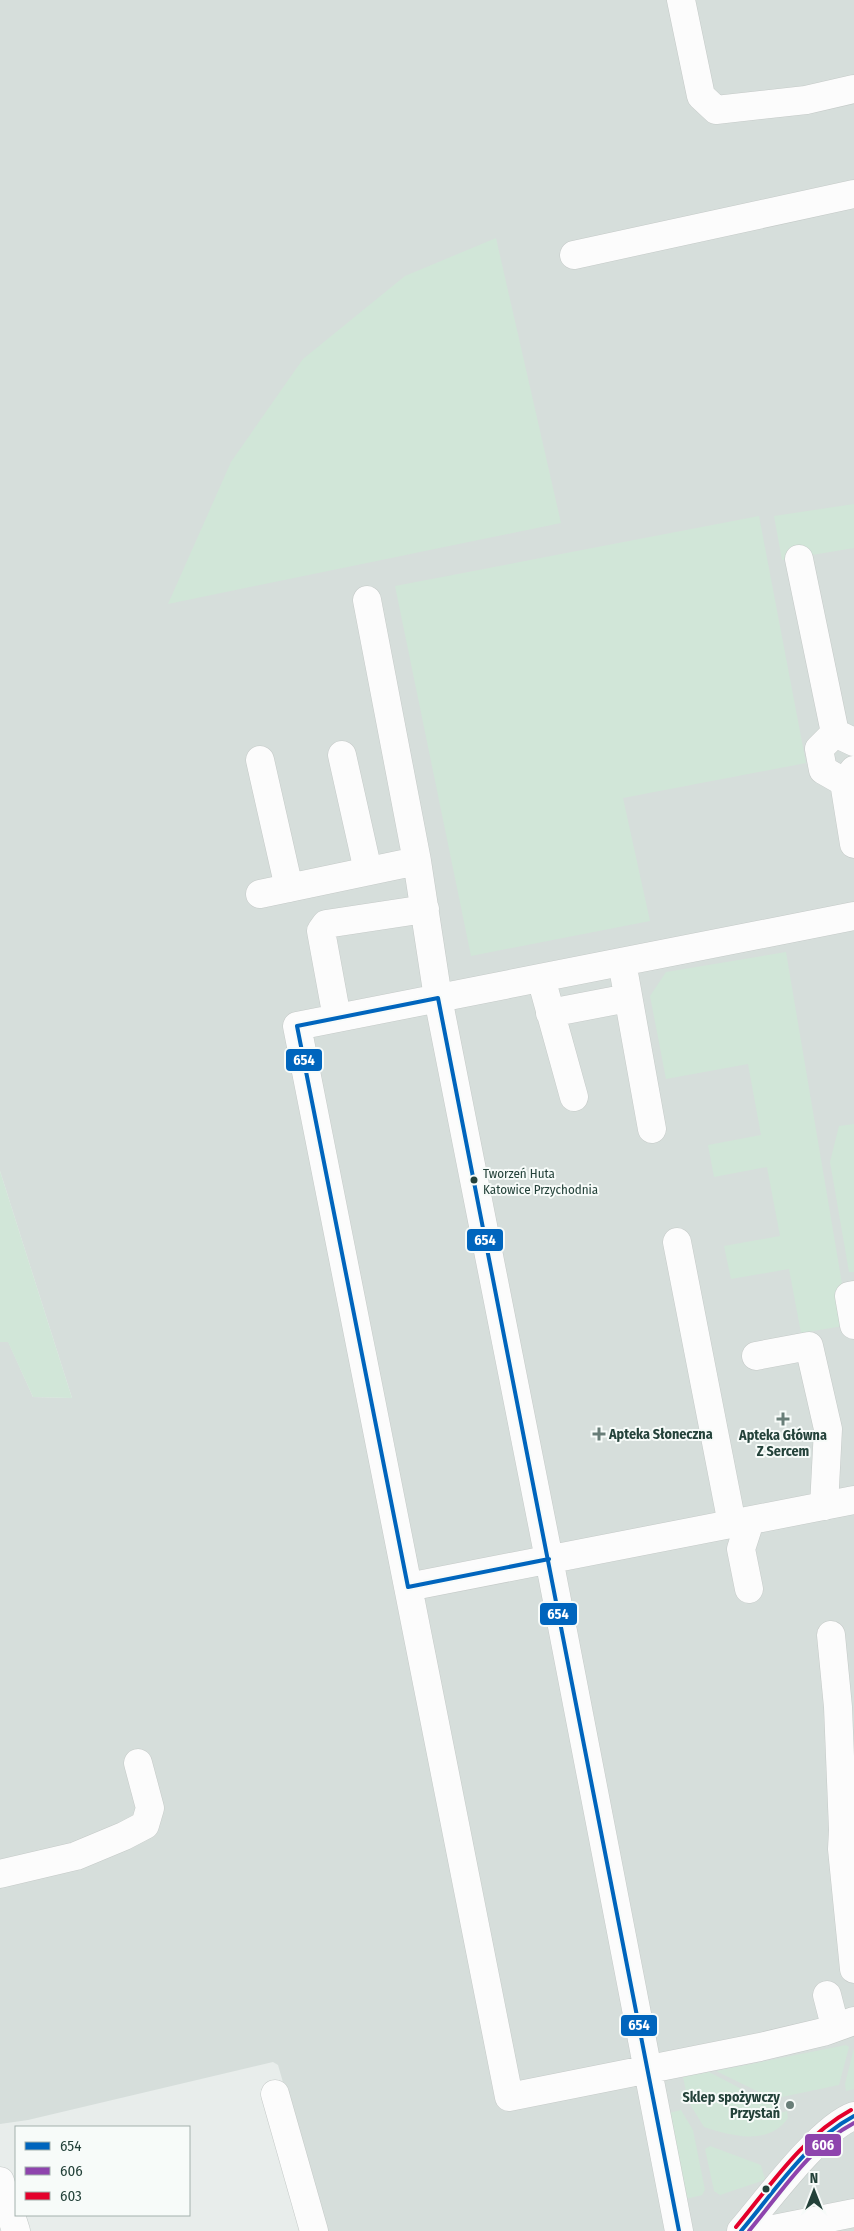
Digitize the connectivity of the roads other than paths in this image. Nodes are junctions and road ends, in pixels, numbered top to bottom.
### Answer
1 (681, 0) edge
2 (854, 90) edge
3 (854, 194) edge
4 (574, 255) dead end
5 (799, 559) dead end
6 (367, 600) dead end
7 (844, 738) edge
8 (342, 755) dead end
9 (260, 760) dead end
10 (849, 776) edge
11 (854, 844) edge
12 (417, 861) junction
13 (368, 872) junction
14 (289, 888) junction
15 (260, 894) dead end
16 (425, 909) junction
17 (854, 916) edge
18 (622, 962) junction
19 (541, 978) junction
20 (438, 998) junction
21 (628, 998) junction
22 (550, 1014) junction
23 (337, 1018) junction
24 (574, 1097) dead end
25 (652, 1129) dead end
26 (677, 1242) dead end
27 (854, 1295) edge
28 (854, 1325) edge
29 (756, 1356) dead end
30 (854, 1500) edge
31 (824, 1506) junction
32 (736, 1530) junction
33 (550, 1559) junction
34 (408, 1587) junction
35 (749, 1589) dead end
36 (831, 1635) dead end
37 (846, 1705) edge
38 (138, 1763) dead end
39 (848, 1829) edge
40 (0, 1874) edge
41 (854, 1969) edge
42 (827, 1995) dead end
43 (844, 2024) edge
44 (649, 2070) junction
45 (275, 2094) dead end
46 (854, 2116) edge
47 (0, 2181) edge
48 (854, 2213) edge
49 (16, 2231) edge
50 (314, 2231) edge
51 (679, 2231) edge
52 (741, 2231) edge
53 (764, 2231) edge

1 - 2 street
3 - 4 street
5 - 7 street
6 - 12 street
7 - 10 street
8 - 13 street
9 - 14 street
10 - 11 street
12 - 13 street
12 - 16 street
13 - 14 street
14 - 15 street
16 - 20 street
16 - 23 street
17 - 18 street
18 - 19 street
18 - 21 street
19 - 20 street
19 - 22 street
20 - 23 street
20 - 33 street
21 - 22 street
21 - 25 street
22 - 24 street
23 - 34 street
26 - 32 street
27 - 28 street
29 - 31 street
30 - 31 street
31 - 32 street
32 - 33 street
32 - 35 street
33 - 34 street
33 - 44 street
34 - 44 street
36 - 37 street
37 - 39 street
38 - 40 street
39 - 41 street
42 - 43 street
43 - 44 street
44 - 51 street
45 - 50 street
46 - 52 street
47 - 49 street
48 - 53 street

